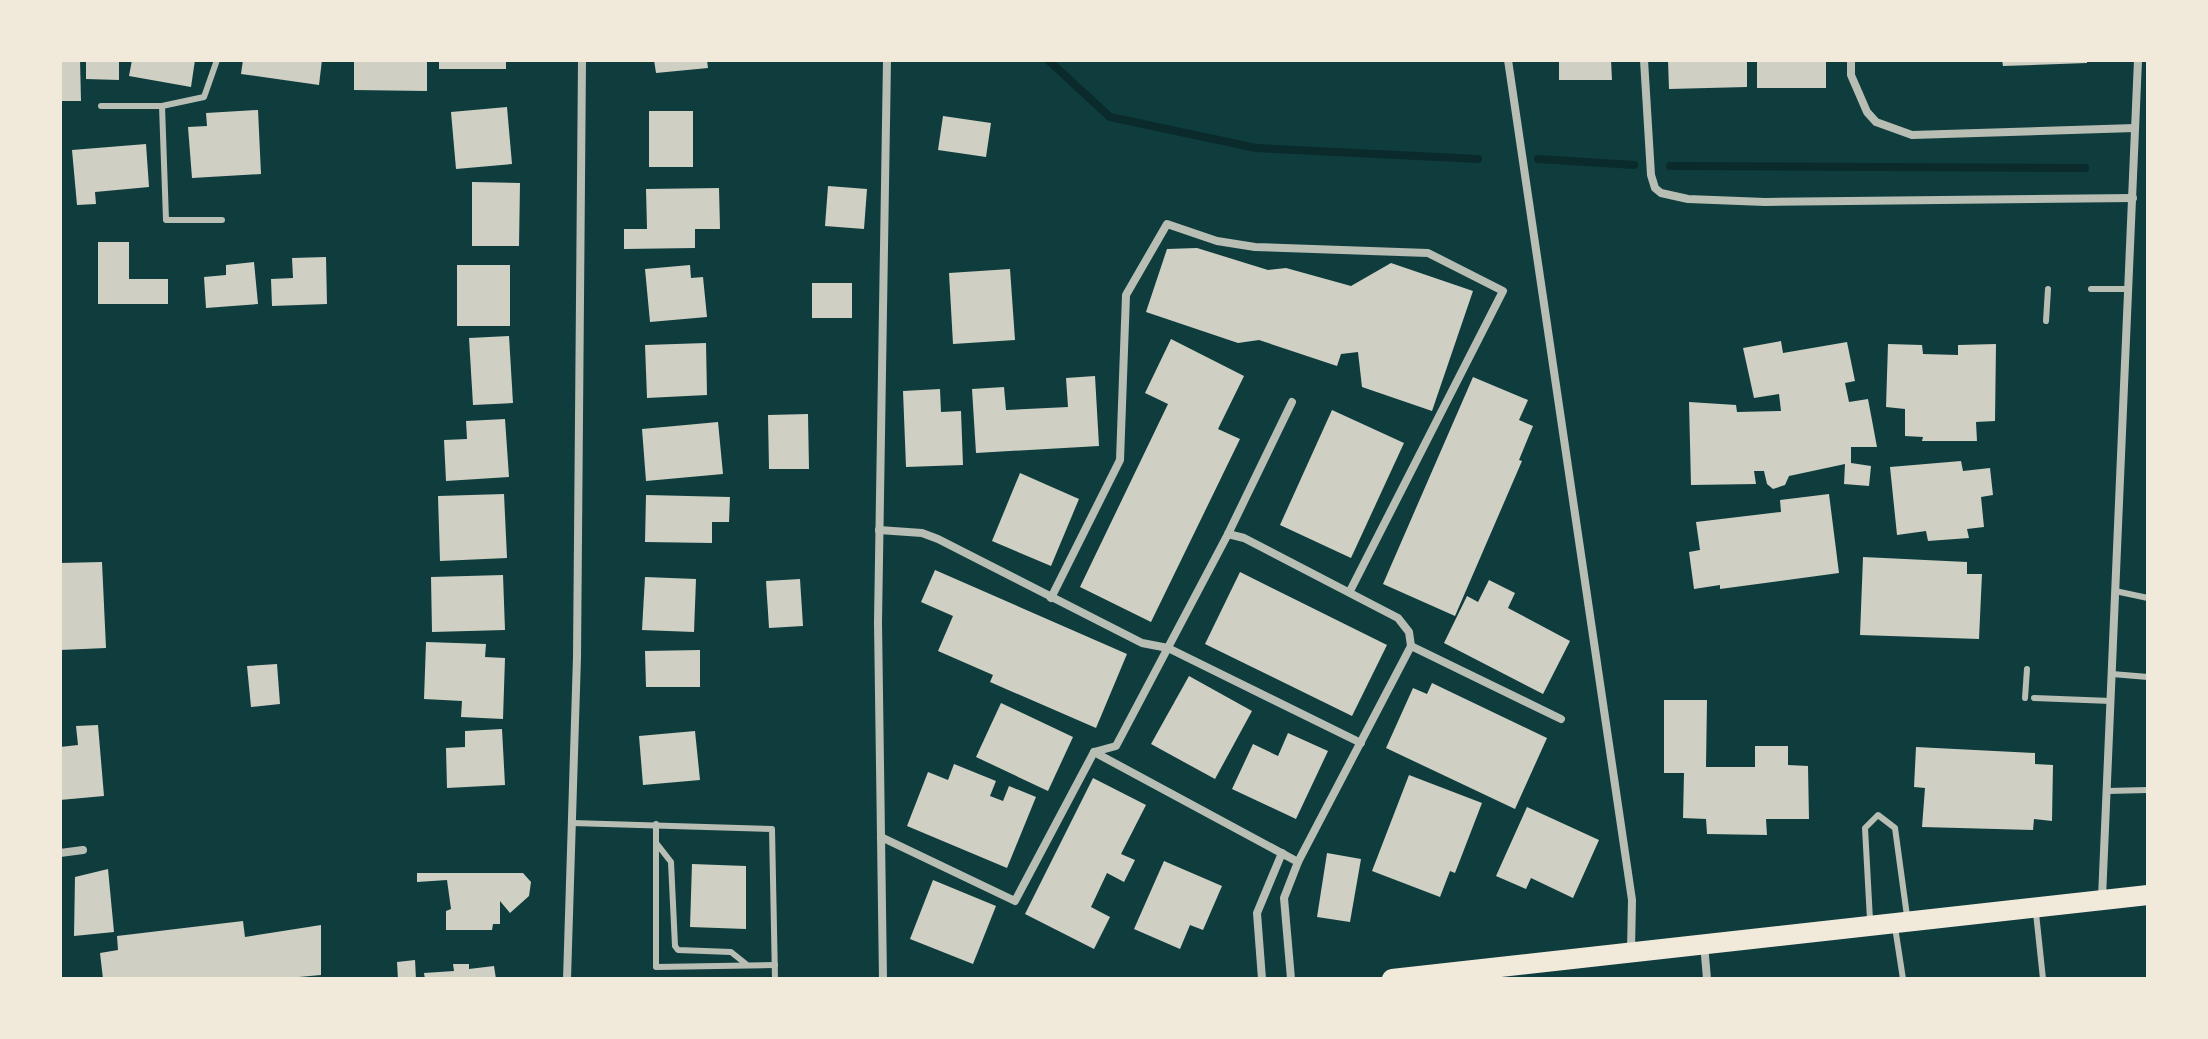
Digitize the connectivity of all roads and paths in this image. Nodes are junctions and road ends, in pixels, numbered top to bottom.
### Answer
1 (217, 60) edge
2 (582, 60) edge
3 (887, 60) edge
4 (1508, 60) edge
5 (1644, 60) edge
6 (1851, 60) edge
7 (2138, 60) edge
8 (101, 106) dead end
9 (162, 106) junction
10 (2135, 128) junction
11 (2133, 198) junction
12 (222, 220) dead end
13 (2048, 289) dead end
14 (2091, 289) dead end
15 (2128, 289) junction
16 (2046, 321) dead end
17 (1292, 402) dead end
18 (879, 530) junction
19 (1228, 534) junction
20 (1350, 591) junction
21 (2115, 591) junction
22 (1051, 598) junction
23 (2148, 598) edge
24 (1411, 646) junction
25 (1168, 648) junction
26 (2027, 669) dead end
27 (2112, 674) junction
28 (2148, 677) edge
29 (2025, 698) dead end
30 (2034, 698) dead end
31 (2111, 701) junction
32 (1561, 719) dead end
33 (1361, 743) junction
34 (1094, 752) junction
35 (2148, 790) edge
36 (2107, 791) junction
37 (572, 823) junction
38 (656, 824) junction
39 (881, 837) junction
40 (657, 844) junction
41 (83, 850) dead end
42 (60, 853) edge
43 (1282, 853) junction
44 (1298, 862) junction
45 (2148, 895) edge
46 (2102, 898) junction
47 (2035, 905) junction
48 (1901, 921) junction
49 (1870, 924) junction
50 (1704, 943) junction
51 (1631, 950) junction
52 (747, 965) junction
53 (775, 965) junction
54 (567, 979) edge
55 (775, 979) edge
56 (883, 979) edge
57 (1262, 979) edge
58 (1291, 979) edge
59 (1392, 979) edge
60 (1707, 979) edge
61 (1903, 979) edge
62 (2043, 979) edge

1 - 9 lane
2 - 37 street
3 - 18 street
4 - 51 street
5 - 11 street
6 - 10 street
7 - 10 street
8 - 9 lane
9 - 12 lane
10 - 11 street
11 - 15 street
13 - 16 lane
14 - 15 lane
15 - 21 street
17 - 19 street
18 - 22 street
18 - 39 street
19 - 20 street
19 - 25 street
20 - 22 street
20 - 24 street
21 - 23 lane
21 - 27 street
22 - 25 street
24 - 32 street
24 - 33 street
25 - 33 street
25 - 34 street
26 - 29 lane
27 - 28 lane
27 - 31 street
30 - 31 lane
31 - 36 street
33 - 44 street
34 - 39 street
34 - 43 street
35 - 36 lane
36 - 46 street
37 - 38 lane
37 - 54 street
38 - 40 lane
38 - 53 lane
39 - 56 street
40 - 52 lane
40 - 52 lane
41 - 42 street
43 - 44 street
43 - 57 street
44 - 58 street
45 - 46 main road
46 - 47 main road
47 - 48 main road
47 - 62 lane
48 - 49 main road
48 - 49 lane
48 - 61 lane
49 - 50 main road
50 - 51 main road
50 - 60 street
51 - 59 main road
52 - 53 lane
53 - 55 lane

